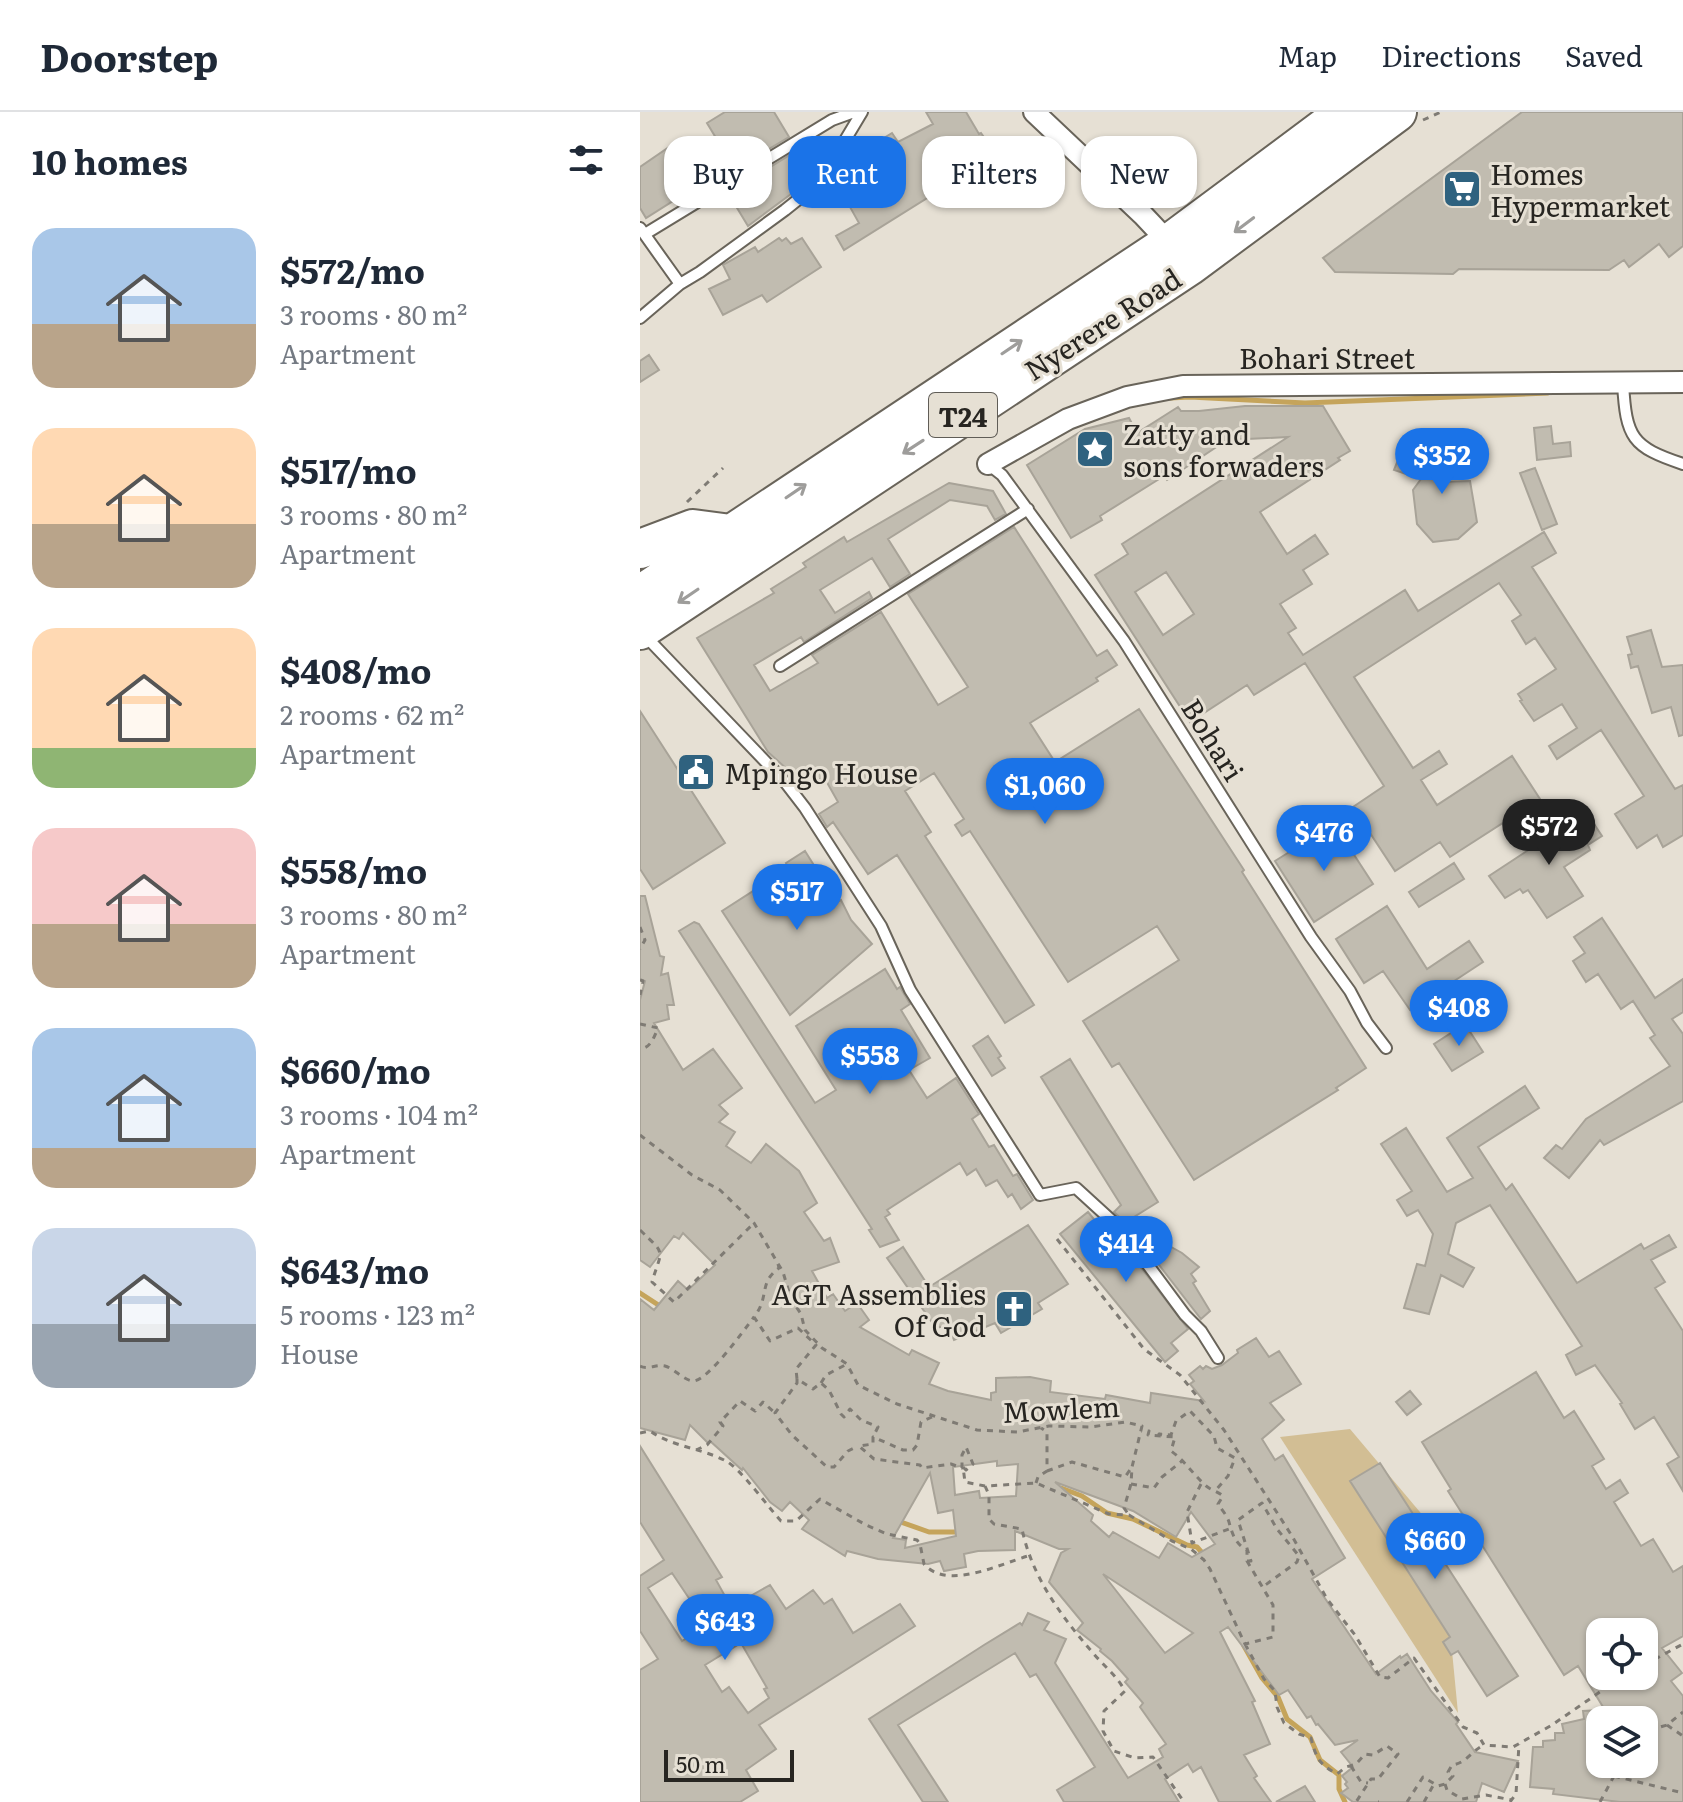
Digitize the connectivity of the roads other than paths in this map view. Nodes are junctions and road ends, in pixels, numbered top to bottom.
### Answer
1 (854, 112) edge
2 (862, 112) edge
3 (1034, 112) edge
4 (1346, 112) edge
5 (1397, 112) edge
6 (642, 231) edge
7 (1179, 254) junction
8 (680, 284) junction
9 (640, 318) edge
10 (1683, 382) edge
11 (1623, 383) junction
12 (988, 464) joint
13 (1683, 464) edge
14 (1028, 509) junction
15 (731, 534) junction
16 (640, 549) edge
17 (640, 595) edge
18 (646, 636) edge
19 (780, 666) dead end
20 (1386, 1048) dead end
21 (1218, 1358) dead end

1 - 6 lane
2 - 8 lane
3 - 7 street
4 - 7 highway, Nyerere Road / T24
5 -> 7 highway, Nyerere Road / T24
6 - 8 lane
15 -> 7 highway, Nyerere Road / T24
7 -> 18 highway, Nyerere Road / T24
8 - 9 lane
10 - 11 street, Bohari Street
11 - 12 street, Bohari Street
11 - 13 lane
12 - 14 lane, Bohari
14 - 19 lane
14 - 20 lane, Bohari
15 - 16 highway
15 - 17 highway, Nyerere Road / T24
18 - 21 lane

